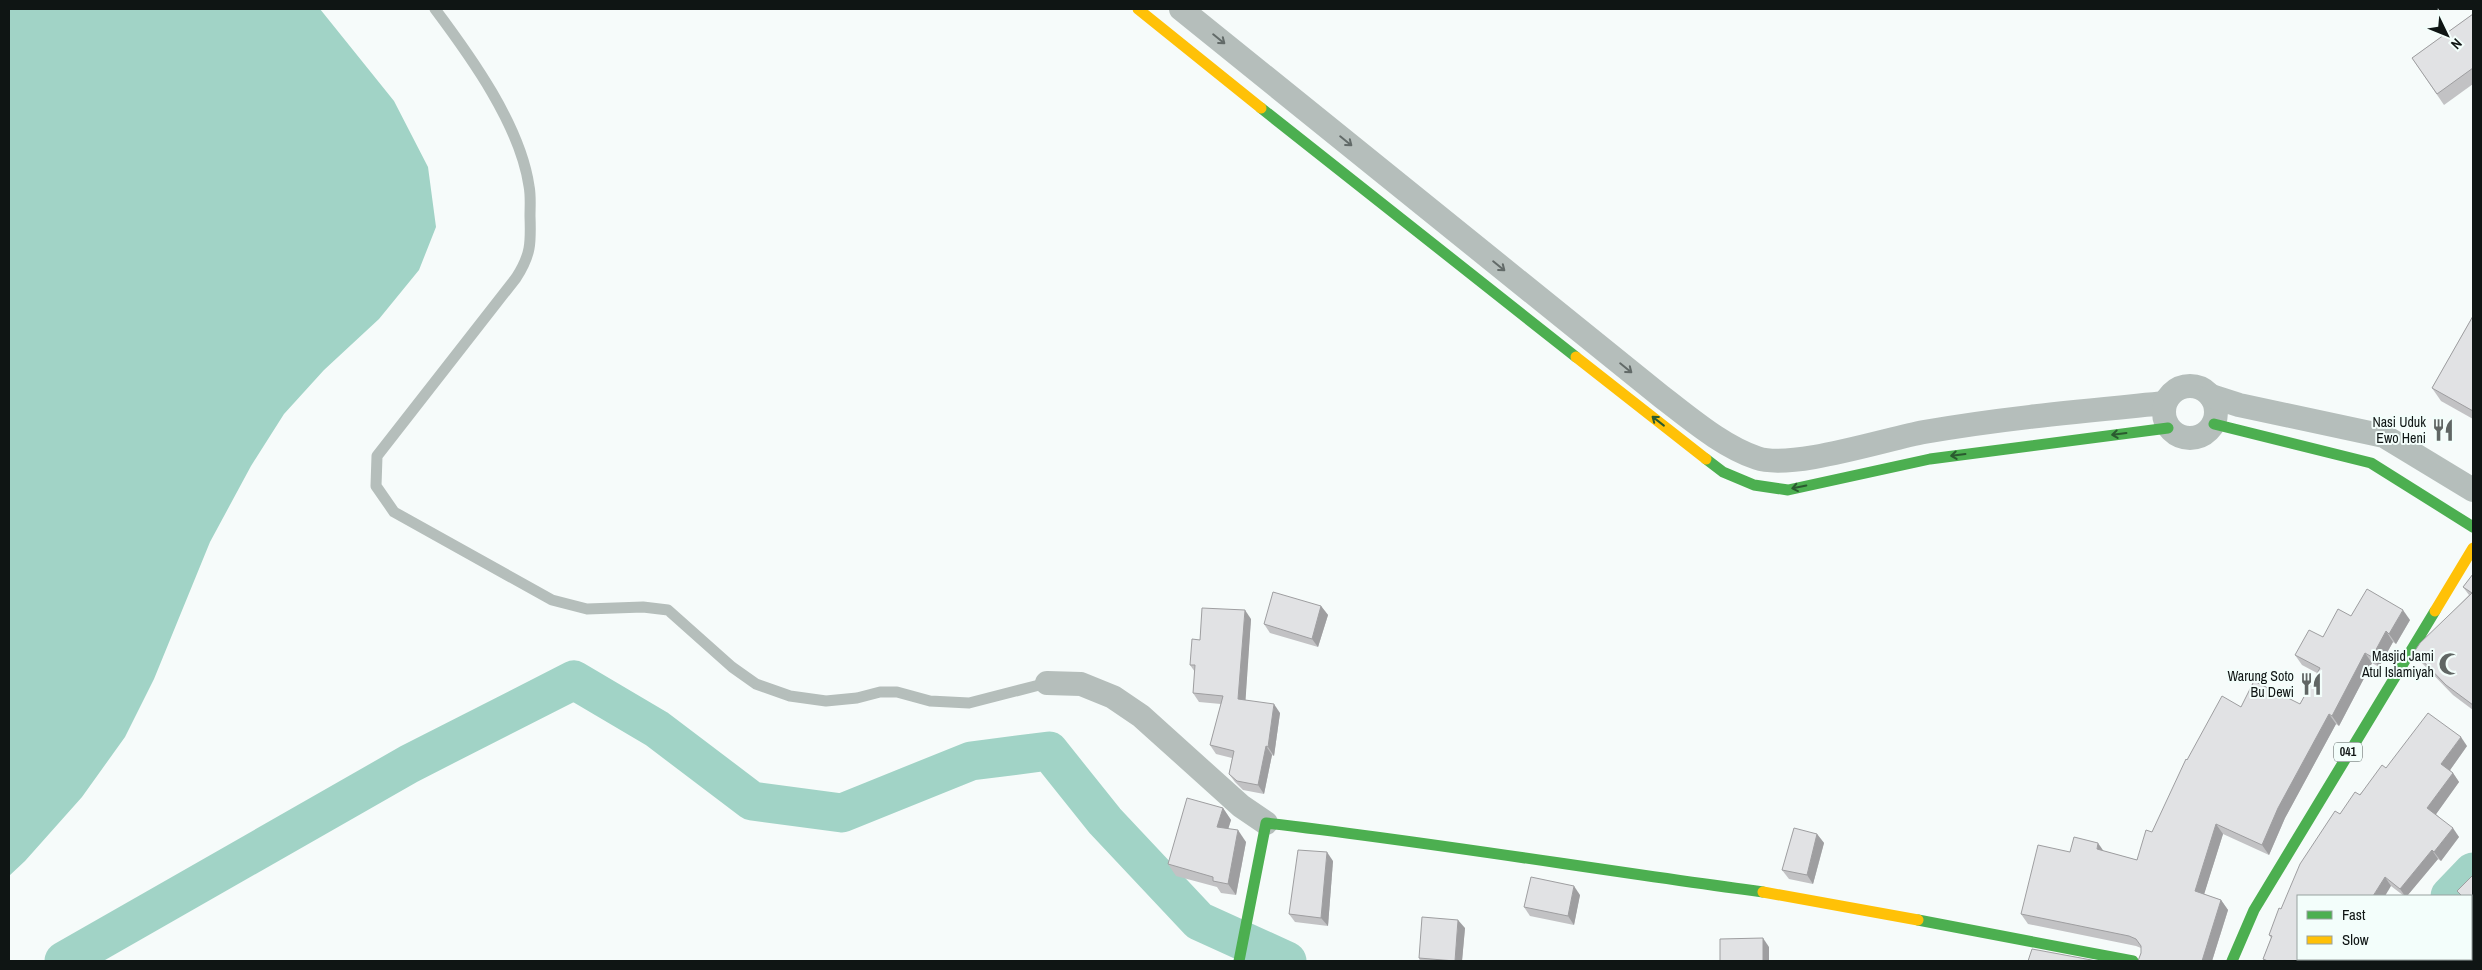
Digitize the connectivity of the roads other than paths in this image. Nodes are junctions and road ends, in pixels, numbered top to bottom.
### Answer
1 (435, 9) edge
2 (1138, 9) edge
3 (1181, 9) edge
4 (1467, 239) junction
5 (1449, 258) junction
6 (2211, 396) junction
7 (2165, 403) junction
8 (2214, 424) junction
9 (2168, 428) junction
10 (1924, 432) junction
11 (1930, 459) junction
12 (2473, 490) edge
13 (2473, 527) edge
14 (2473, 548) edge
15 (1047, 683) joint
16 (1266, 823) junction
17 (1239, 959) edge
18 (2109, 959) edge
19 (2133, 961) edge
20 (2232, 961) edge

1 - 15 lane
2 - 5 street
3 -> 4 street
4 - 5 street
4 -> 10 street
11 -> 5 street
6 - 7 street
6 - 8 street
6 - 12 street
7 - 9 street
7 - 10 street
8 - 9 street
8 - 13 street
9 -> 11 street
10 - 11 street
14 - 20 street, 041
15 - 16 street
16 - 17 street
16 - 18 street
18 - 19 street

